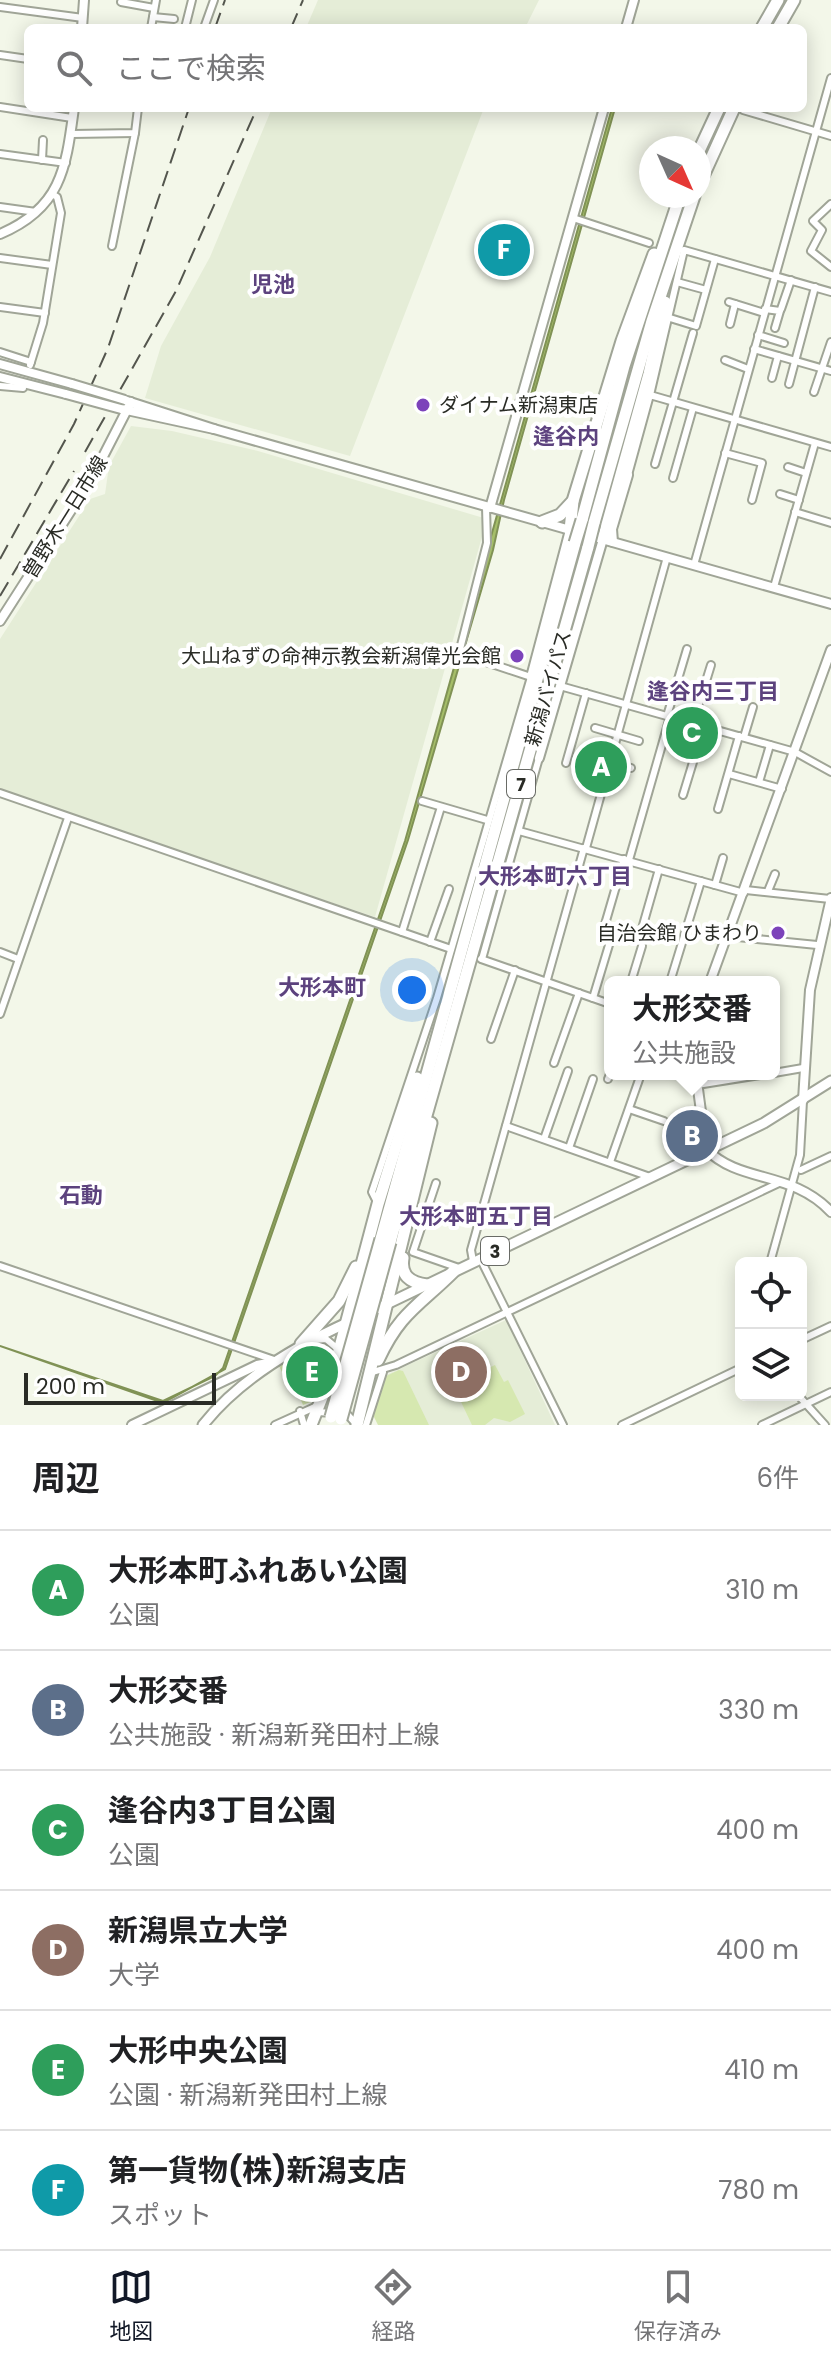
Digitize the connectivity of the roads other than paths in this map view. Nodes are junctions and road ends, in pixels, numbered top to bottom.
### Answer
1 (84, 0) edge
2 (192, 0) edge
3 (214, 0) edge
4 (634, 0) edge
5 (778, 0) edge
6 (794, 0) edge
7 (121, 2) dead end
8 (0, 3) edge
9 (155, 4) edge
10 (153, 17) junction
11 (174, 19) dead end
12 (82, 23) edge
13 (152, 24) edge
14 (186, 24) edge
15 (205, 24) edge
16 (627, 24) edge
17 (764, 24) edge
18 (780, 24) edge
19 (0, 55) edge
20 (24, 58) edge
21 (831, 78) edge
22 (0, 107) edge
23 (24, 111) edge
24 (33, 112) edge
25 (73, 112) edge
26 (138, 112) edge
27 (603, 112) edge
28 (717, 112) edge
29 (737, 112) edge
30 (750, 112) edge
31 (72, 118) junction
32 (816, 131) junction
33 (135, 133) junction
34 (72, 134) junction
35 (706, 136) edge
36 (831, 136) edge
37 (43, 140) dead end
38 (0, 154) edge
39 (42, 160) junction
40 (711, 162) edge
41 (66, 163) junction
42 (52, 194) junction
43 (831, 204) edge
44 (0, 207) edge
45 (675, 208) edge
46 (690, 208) edge
47 (37, 212) junction
48 (573, 218) junction
49 (669, 223) junction
50 (0, 234) edge
51 (649, 243) dead end
52 (112, 246) dead end
53 (676, 247) junction
54 (0, 258) edge
55 (715, 259) junction
56 (52, 265) junction
57 (831, 267) edge
58 (775, 275) junction
59 (791, 280) junction
60 (677, 282) junction
61 (815, 287) junction
62 (706, 290) junction
63 (831, 292) edge
64 (0, 307) edge
65 (781, 309) dead end
66 (765, 311) junction
67 (45, 313) junction
68 (670, 318) junction
69 (730, 324) dead end
70 (775, 328) dead end
71 (693, 333) dead end
72 (758, 335) junction
73 (831, 342) edge
74 (784, 343) dead end
75 (754, 349) junction
76 (0, 352) edge
77 (778, 356) junction
78 (725, 360) dead end
79 (795, 361) junction
80 (0, 364) edge
81 (820, 368) junction
82 (748, 369) junction
83 (831, 371) edge
84 (0, 377) edge
85 (772, 378) dead end
86 (789, 384) dead end
87 (0, 386) edge
88 (23, 388) dead end
89 (814, 392) dead end
90 (650, 395) junction
91 (673, 402) junction
92 (126, 405) junction
93 (693, 408) junction
94 (734, 420) junction
95 (815, 443) junction
96 (831, 447) edge
97 (725, 453) junction
98 (655, 464) dead end
99 (788, 467) dead end
100 (806, 473) junction
101 (628, 475) joint
102 (673, 478) dead end
103 (780, 494) dead end
104 (752, 500) dead end
105 (799, 500) junction
106 (573, 501) junction
107 (488, 507) junction
108 (795, 512) junction
109 (542, 522) junction
110 (588, 522) junction
111 (831, 523) edge
112 (570, 530) junction
113 (608, 541) junction
114 (667, 557) junction
115 (694, 565) junction
116 (774, 587) junction
117 (831, 604) edge
118 (0, 621) edge
119 (687, 649) dead end
120 (831, 650) edge
121 (711, 665) dead end
122 (531, 677) junction
123 (560, 686) junction
124 (586, 693) junction
125 (627, 704) junction
126 (753, 707) dead end
127 (669, 716) junction
128 (693, 723) junction
129 (704, 726) junction
130 (595, 728) dead end
131 (618, 734) junction
132 (742, 737) junction
133 (639, 741) dead end
134 (770, 745) junction
135 (795, 752) junction
136 (585, 755) dead end
137 (539, 758) joint
138 (610, 762) junction
139 (566, 763) dead end
140 (631, 768) dead end
141 (831, 772) edge
142 (729, 774) junction
143 (759, 782) junction
144 (782, 789) junction
145 (0, 793) edge
146 (683, 795) dead end
147 (422, 801) dead end
148 (441, 807) junction
149 (718, 809) dead end
150 (68, 818) junction
151 (487, 820) junction
152 (519, 831) junction
153 (585, 848) junction
154 (723, 858) dead end
155 (627, 859) junction
156 (659, 869) junction
157 (775, 874) dead end
158 (701, 881) junction
159 (715, 885) junction
160 (449, 889) dead end
161 (745, 891) junction
162 (768, 891) junction
163 (831, 899) edge
164 (829, 914) edge
165 (603, 931) dead end
166 (402, 932) junction
167 (612, 935) dead end
168 (728, 936) junction
169 (430, 942) junction
170 (817, 945) junction
171 (451, 949) junction
172 (0, 952) edge
173 (18, 959) junction
174 (515, 970) junction
175 (632, 976) edge
176 (672, 976) edge
177 (712, 976) edge
178 (547, 982) junction
179 (579, 993) junction
180 (593, 998) junction
181 (604, 1002) edge
182 (443, 1010) junction
183 (0, 1014) edge
184 (454, 1021) junction
185 (491, 1039) dead end
186 (554, 1063) dead end
187 (803, 1068) junction
188 (568, 1071) dead end
189 (780, 1072) edge
190 (593, 1079) dead end
191 (639, 1080) edge
192 (697, 1080) edge
193 (728, 1080) edge
194 (831, 1081) edge
195 (697, 1085) junction
196 (803, 1101) junction
197 (629, 1109) junction
198 (682, 1116) dead end
199 (664, 1121) dead end
200 (506, 1126) junction
201 (544, 1139) junction
202 (569, 1148) junction
203 (703, 1151) junction
204 (831, 1156) edge
205 (610, 1162) junction
206 (801, 1170) dead end
207 (650, 1177) junction
208 (436, 1183) dead end
209 (786, 1183) junction
210 (415, 1194) junction
211 (378, 1204) junction
212 (831, 1212) edge
213 (385, 1240) junction
214 (368, 1241) junction
215 (771, 1257) edge
216 (476, 1260) junction
217 (0, 1266) edge
218 (457, 1270) junction
219 (427, 1285) junction
220 (384, 1307) junction
221 (506, 1314) junction
222 (357, 1321) junction
223 (831, 1326) edge
224 (807, 1337) edge
225 (306, 1342) junction
226 (339, 1350) junction
227 (277, 1361) junction
228 (735, 1371) edge
229 (378, 1372) junction
230 (831, 1392) edge
231 (802, 1401) edge
232 (805, 1405) junction
233 (300, 1411) junction
234 (314, 1415) edge
235 (815, 1415) junction
236 (335, 1422) edge
237 (132, 1425) edge
238 (203, 1425) edge
239 (275, 1425) edge
240 (304, 1425) edge
241 (363, 1425) edge
242 (563, 1425) edge
243 (622, 1425) edge
244 (762, 1425) edge
245 (810, 1425) edge
246 (825, 1425) edge

1 - 12 street
2 - 14 street
3 - 15 street
4 - 16 street
5 - 17 highway
6 - 18 highway
7 - 9 street
8 - 12 street
9 - 10 street
10 - 11 street
10 - 13 street
19 - 20 street
21 - 32 street
22 - 23 street
24 - 31 street
25 - 31 street
26 - 33 street
27 - 48 street
28 - 35 highway
29 - 40 highway
30 - 32 street
31 - 34 street
32 - 36 street
32 - 58 street
33 - 34 street
33 - 52 street
34 - 41 street
37 - 39 street
38 - 39 street
39 - 41 street
41 - 42 street
42 - 47 street
42 - 56 street
43 - 57 street
44 - 47 street
45 - 49 highway, 新潟バイパス / 7
46 - 53 highway, 新潟バイパス / 7
47 - 50 street
48 - 51 street
48 - 107 street
49 - 106 highway
49 - 110 highway, 新潟バイパス / 7
53 - 110 highway, 新潟バイパス / 7
53 - 113 highway
54 - 56 street
55 - 58 street
55 - 60 street
55 - 62 street
56 - 67 street
58 - 59 street
58 - 66 street
59 - 61 street
59 - 65 street
60 - 62 street
60 - 68 street
61 - 63 street
61 - 79 street
62 - 68 street
64 - 67 street
66 - 69 street
66 - 70 street
66 - 72 street
67 - 76 street
68 - 90 street
71 - 91 street
72 - 74 street
72 - 75 street
73 - 81 street
75 - 77 street
75 - 82 street
77 - 79 street
77 - 85 street
78 - 82 street
79 - 81 street
79 - 86 street
80 - 92 street, bridge
81 - 83 street
81 - 89 street
82 - 94 street
84 - 92 street, bridge
87 - 88 street
90 - 91 street
90 - 101 street
91 - 93 street
91 - 98 street
92 - 107 street
92 - 118 street, 曽野木一日市線
93 - 94 street
93 - 102 street
94 - 95 street
94 - 97 street
95 - 96 street
95 - 100 street
97 - 104 street
97 - 115 street
99 - 100 street
100 - 105 street
101 - 113 street
103 - 105 street
105 - 108 street
106 - 109 highway
106 - 112 highway
107 - 109 street
107 - 122 street
108 - 111 street
108 - 116 street
109 - 112 street
110 - 182 highway, 新潟バイパス / 7, bridge
110 - 184 highway, 新潟バイパス / 7, bridge
112 - 113 street
112 - 122 street
113 - 114 street
113 - 123 street
114 - 115 street
114 - 125 street
115 - 116 street
116 - 117 street
119 - 127 street
120 - 135 street
121 - 128 street
122 - 151 street
123 - 124 street
123 - 137 street
124 - 125 street
124 - 139 street
125 - 127 street
125 - 131 street
126 - 132 street
127 - 128 street
127 - 155 street
128 - 129 street
129 - 132 street
129 - 146 street
130 - 131 street
131 - 133 street
131 - 138 street
132 - 134 street
132 - 142 street
134 - 135 street
134 - 143 street
135 - 141 street
135 - 144 street
136 - 138 street
137 - 152 street
138 - 140 street
138 - 153 street
142 - 143 street
142 - 149 street
143 - 144 street
144 - 161 street
145 - 150 street
147 - 148 street
148 - 151 street
148 - 166 street
150 - 166 street
150 - 173 street
151 - 171 street
152 - 153 street
152 - 174 street
153 - 155 street
153 - 178 street
154 - 159 street
155 - 156 street
155 - 165 street
156 - 158 street
156 - 175 street
157 - 162 street
158 - 159 street
158 - 176 street
159 - 161 street
160 - 169 street
161 - 162 street
161 - 168 street
162 - 163 street
163 - 164 street
164 - 170 street
166 - 169 street
167 - 180 street
168 - 170 street
168 - 177 street
169 - 171 street
170 - 187 street
171 - 211 street
172 - 173 street
173 - 183 street
174 - 178 street
174 - 185 street
178 - 179 street
178 - 200 street
179 - 180 street
179 - 186 street
180 - 181 street
182 - 211 highway
182 - 213 highway, 新潟バイパス / 7
184 - 210 highway
184 - 213 highway, 新潟バイパス / 7
187 - 189 street
187 - 196 street
188 - 201 street
190 - 202 street
191 - 197 street
192 - 195 street
193 - 195 street
194 - 196 main road, 3
195 - 203 street
196 - 203 main road, 3
196 - 209 street
197 - 199 street
197 - 205 street
198 - 203 street
200 - 201 street
200 - 216 street
201 - 202 street
202 - 205 street
203 - 207 main road, 3
203 - 209 street
204 - 206 street
205 - 207 street
207 - 216 main road, 3
208 - 218 street
209 - 212 street
209 - 215 street
209 - 221 street
210 - 219 highway
210 - 220 highway
211 - 214 highway
213 - 222 highway, 新潟バイパス / 7, bridge
214 - 222 highway
214 - 225 highway
216 - 218 main road, 3
216 - 221 street
217 - 227 street
218 - 219 main road, 3
218 - 229 highway
219 - 220 main road, 3
220 - 222 main road, 3
220 - 229 highway
221 - 229 street
221 - 242 street
222 - 225 main road, 3
222 - 226 highway
222 - 236 highway, 7, bridge
223 - 224 street
225 - 226 street
225 - 227 main road, 3
226 - 234 highway
227 - 237 street
227 - 238 main road, 3
228 - 243 street
229 - 241 highway
230 - 232 street
231 - 232 street
232 - 235 street
232 - 244 street
233 - 234 street
233 - 239 street
233 - 240 street
234 - 241 street
235 - 245 street
235 - 246 street

